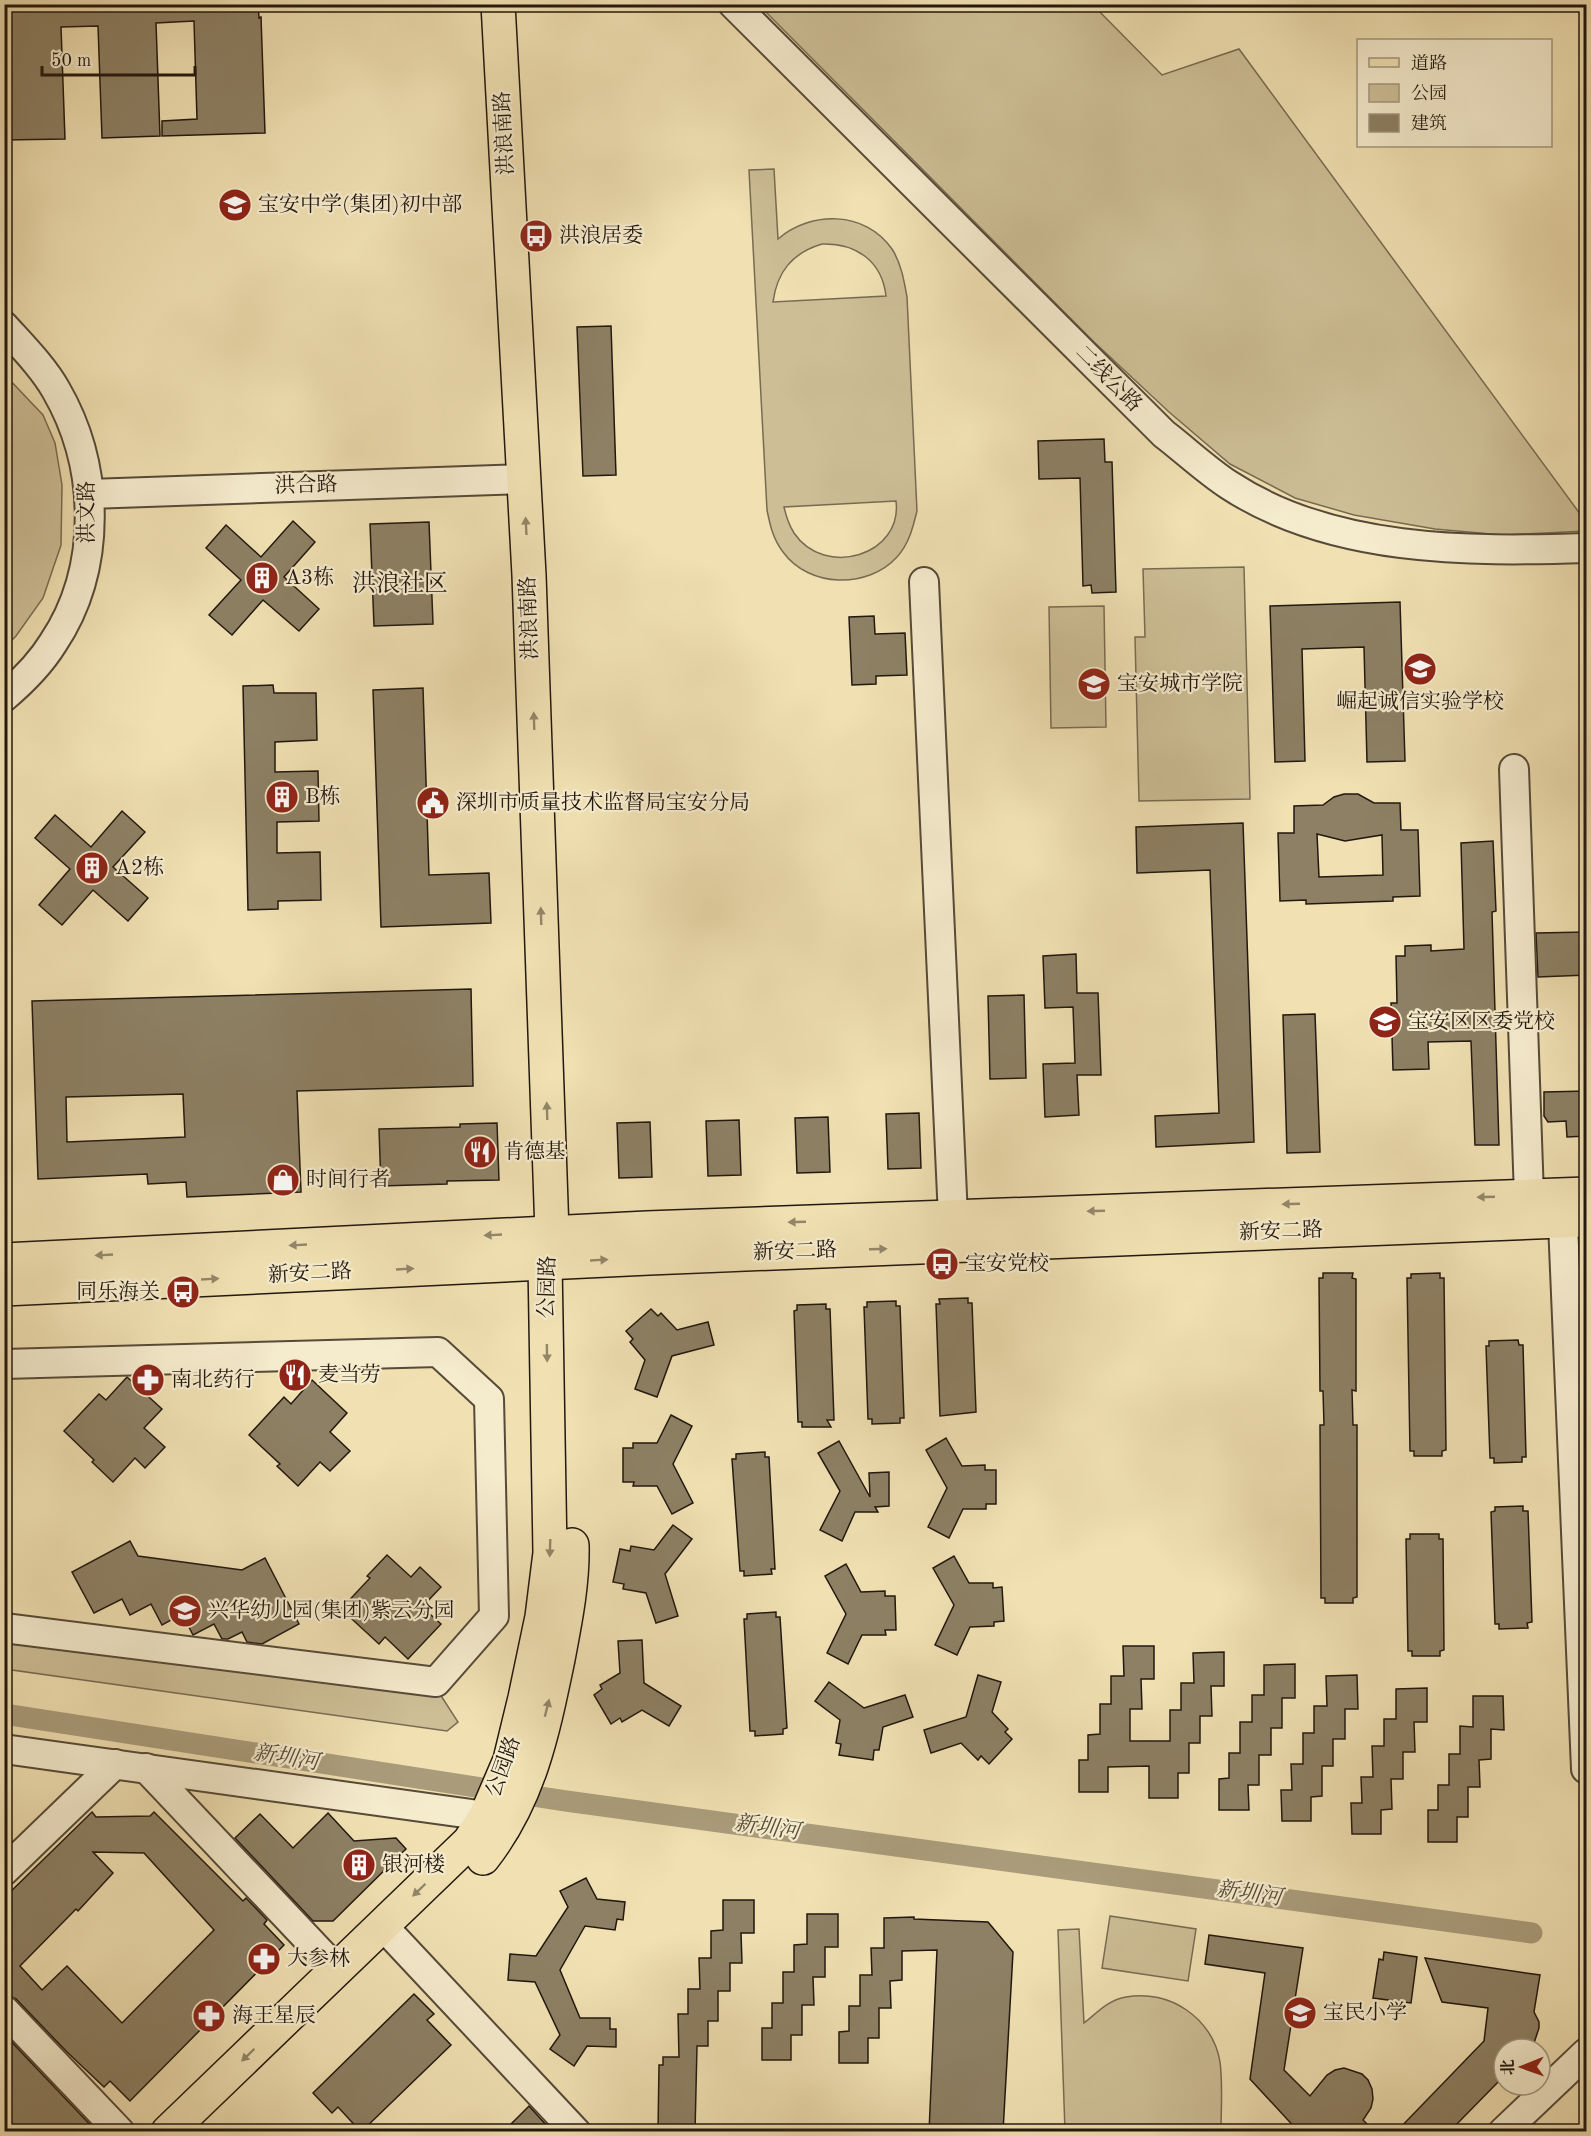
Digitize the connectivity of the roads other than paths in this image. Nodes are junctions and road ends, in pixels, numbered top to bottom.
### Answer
1 (498, 4) edge
2 (733, 4) edge
3 (4, 326) edge
4 (524, 479) junction
5 (89, 494) junction
6 (1587, 548) edge
7 (924, 582) dead end
8 (4, 697) edge
9 (1514, 769) dead end
10 (1528, 1196) junction
11 (1574, 1207) edge
12 (953, 1217) junction
13 (555, 1252) junction
14 (4, 1260) edge
15 (4, 1288) edge
16 (4, 1364) edge
17 (4, 1628) edge
18 (4, 1749) edge
19 (115, 1764) junction
20 (146, 1768) junction
21 (1587, 1770) edge
22 (498, 1817) junction
23 (4, 1871) edge
24 (390, 1933) junction
25 (337, 1970) junction
26 (4, 2010) edge
27 (1587, 2053) edge
28 (120, 2132) edge
29 (168, 2132) edge
30 (200, 2132) edge
31 (576, 2132) edge
32 (1503, 2132) edge

1 - 4 main road, 洪浪南路
2 - 6 street, 二线公路
3 - 5 street, 洪文路
4 - 5 street, 洪合路
13 -> 4 main road, 洪浪南路
5 - 8 street, 洪文路
7 - 12 street
9 - 10 street
10 - 11 main road, 新安二路
10 -> 12 main road, 新安二路
13 -> 11 main road, 新安二路
11 - 21 street
12 -> 13 main road, 新安二路
13 -> 14 main road, 新安二路
15 -> 13 main road, 新安二路
13 - 22 main road, 公园路
16 - 17 street
18 - 19 street
19 - 20 street
19 - 23 street
20 - 22 street
20 - 25 street
22 - 24 main road, 公园路
24 - 25 main road, 公园路
24 - 30 main road, 公园路
24 - 31 street
25 -> 29 main road, 公园路
26 - 28 street
27 - 32 street

